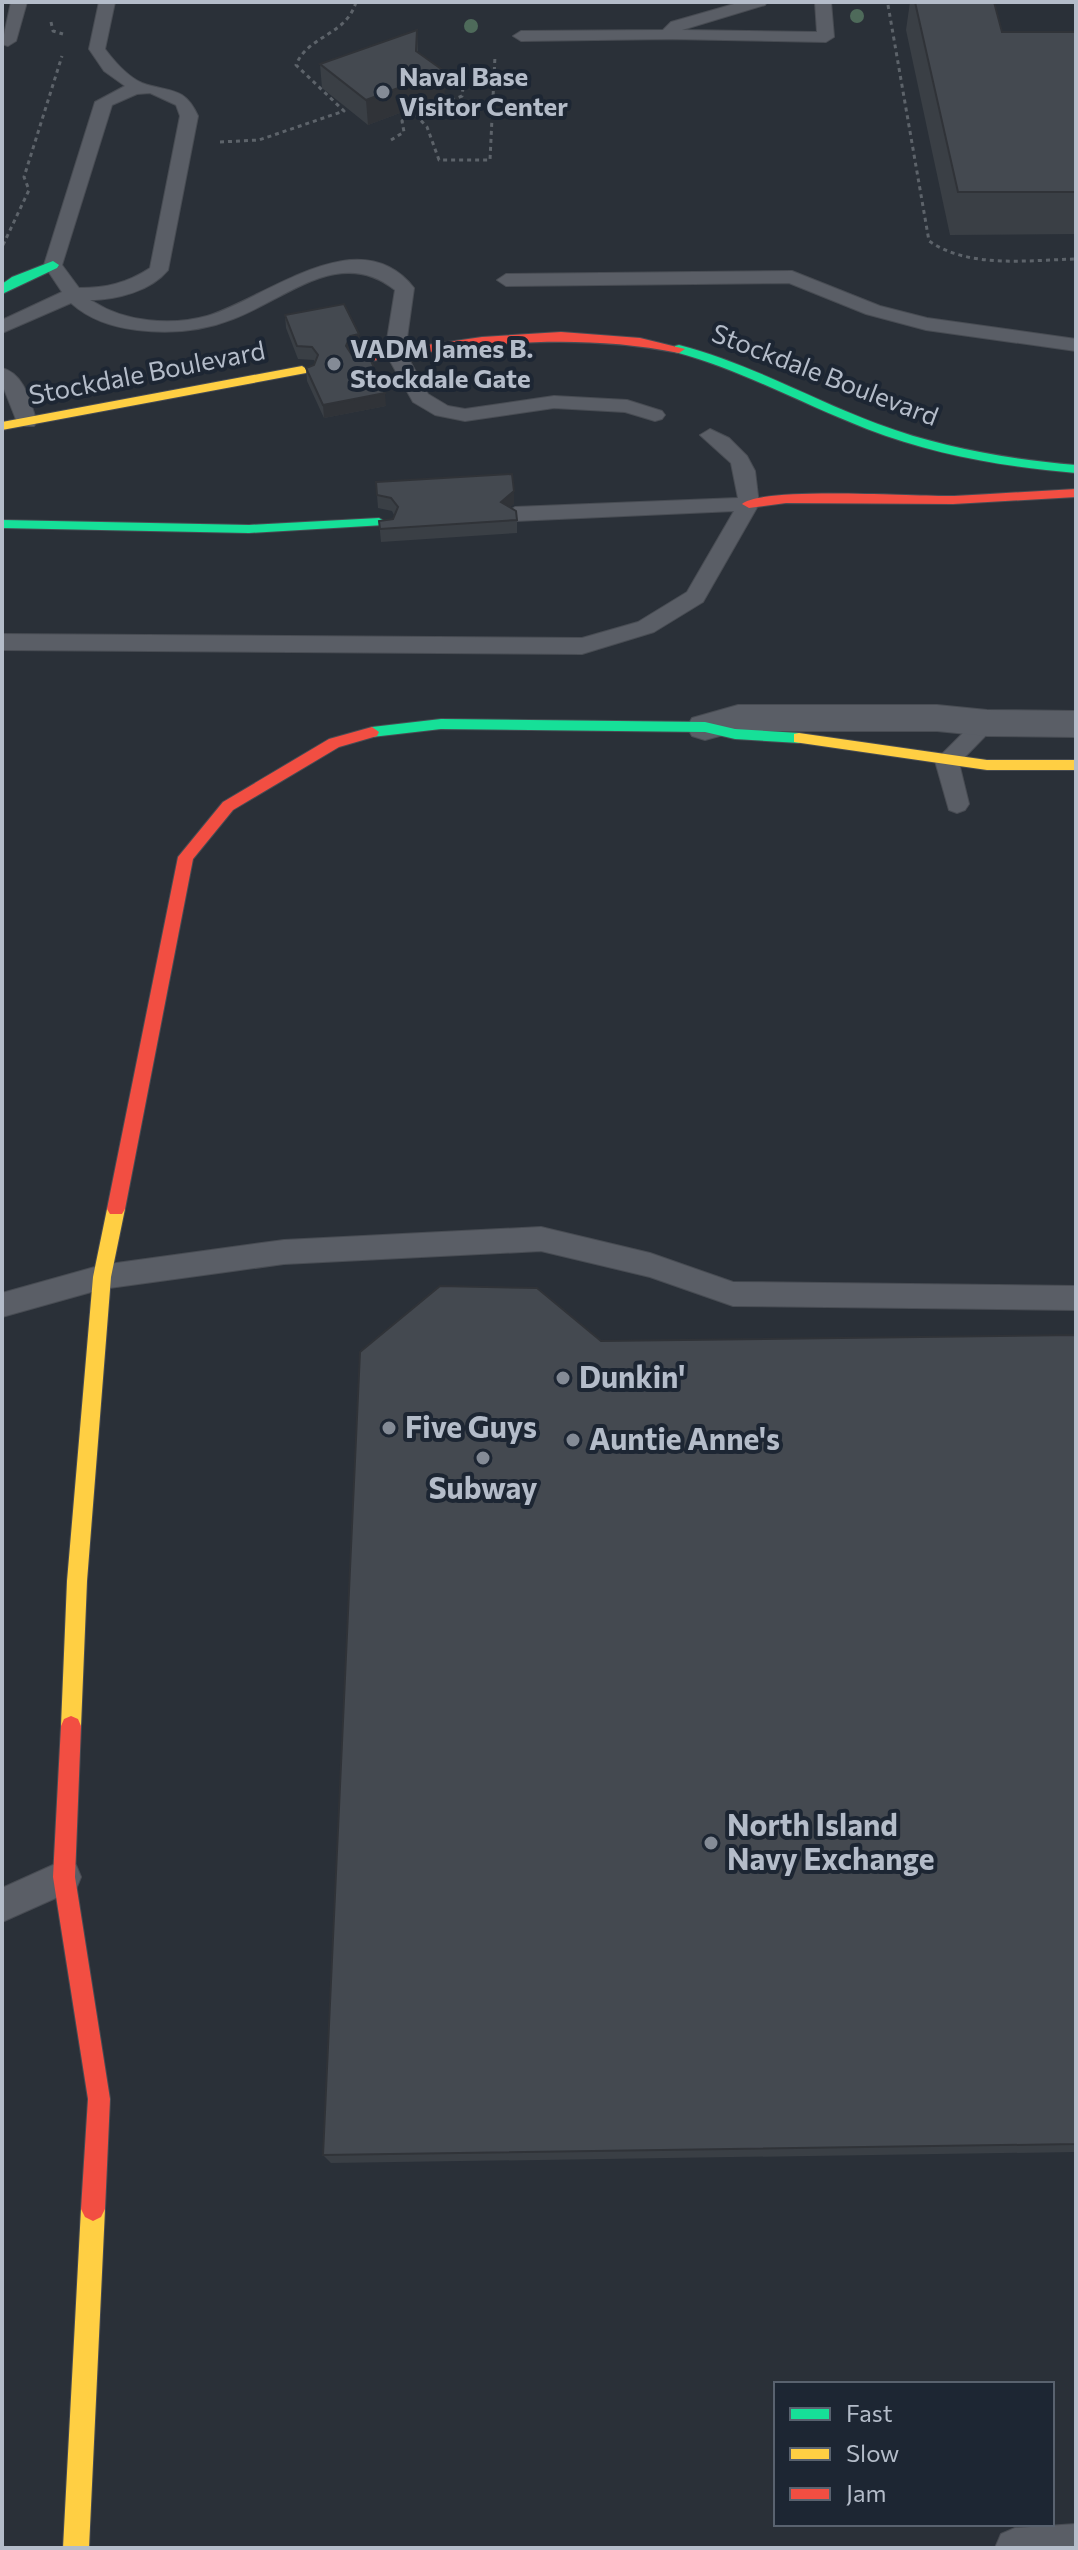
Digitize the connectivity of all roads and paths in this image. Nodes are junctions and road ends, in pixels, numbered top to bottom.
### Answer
1 (19, 2) edge
2 (107, 2) edge
3 (356, 2) edge
4 (759, 2) edge
5 (823, 2) edge
6 (888, 5) dead end
7 (50, 19) dead end
8 (667, 35) junction
9 (521, 36) dead end
10 (8, 41) dead end
11 (63, 43) dead end
12 (63, 54) dead end
13 (495, 56) dead end
14 (437, 74) edge
15 (136, 86) junction
16 (410, 109) edge
17 (416, 114) junction
18 (391, 140) dead end
19 (183, 142) junction
20 (2, 247) edge
21 (1076, 259) edge
22 (53, 265) junction
23 (506, 280) dead end
24 (2, 290) edge
25 (74, 294) junction
26 (2, 327) edge
27 (1076, 345) edge
28 (395, 352) junction
29 (365, 358) edge
30 (302, 370) dead end
31 (2, 374) edge
32 (655, 415) dead end
33 (27, 422) junction
34 (2, 426) edge
35 (710, 435) dead end
36 (1076, 469) edge
37 (1076, 493) edge
38 (749, 504) junction
39 (515, 514) edge
40 (379, 522) edge
41 (2, 524) edge
42 (2, 642) edge
43 (987, 723) junction
44 (1076, 724) edge
45 (705, 727) junction
46 (947, 761) junction
47 (1076, 765) edge
48 (957, 804) dead end
49 (102, 1277) junction
50 (1076, 1298) edge
51 (2, 1305) edge
52 (64, 1877) junction
53 (2, 1905) edge
54 (1076, 2544) edge
55 (76, 2548) edge
56 (1015, 2548) edge

1 - 10 lane
2 - 15 lane
3 - 19 path
4 - 8 lane
5 - 8 lane
6 - 21 path
7 - 11 path
8 - 9 lane
12 - 20 path
13 - 17 path
14 - 17 path
15 - 19 lane
15 - 22 lane
16 - 17 path
17 - 18 path
19 - 25 lane
22 - 24 street
22 - 25 lane
23 - 27 lane
25 - 26 lane
25 - 28 lane
28 - 29 street, Stockdale Boulevard
28 - 32 lane
28 - 36 street, Stockdale Boulevard
30 - 33 street, Stockdale Boulevard
31 - 33 lane
33 - 34 street, Stockdale Boulevard
35 - 38 lane
37 - 38 street
38 - 39 lane
38 - 42 lane
40 - 41 street
43 - 44 street
43 - 45 street
43 - 46 lane
45 - 46 street
45 - 49 street
46 - 47 street
46 - 48 lane
49 - 50 lane
49 - 51 lane
49 - 52 street
52 - 53 lane
52 - 55 street
54 - 56 lane

